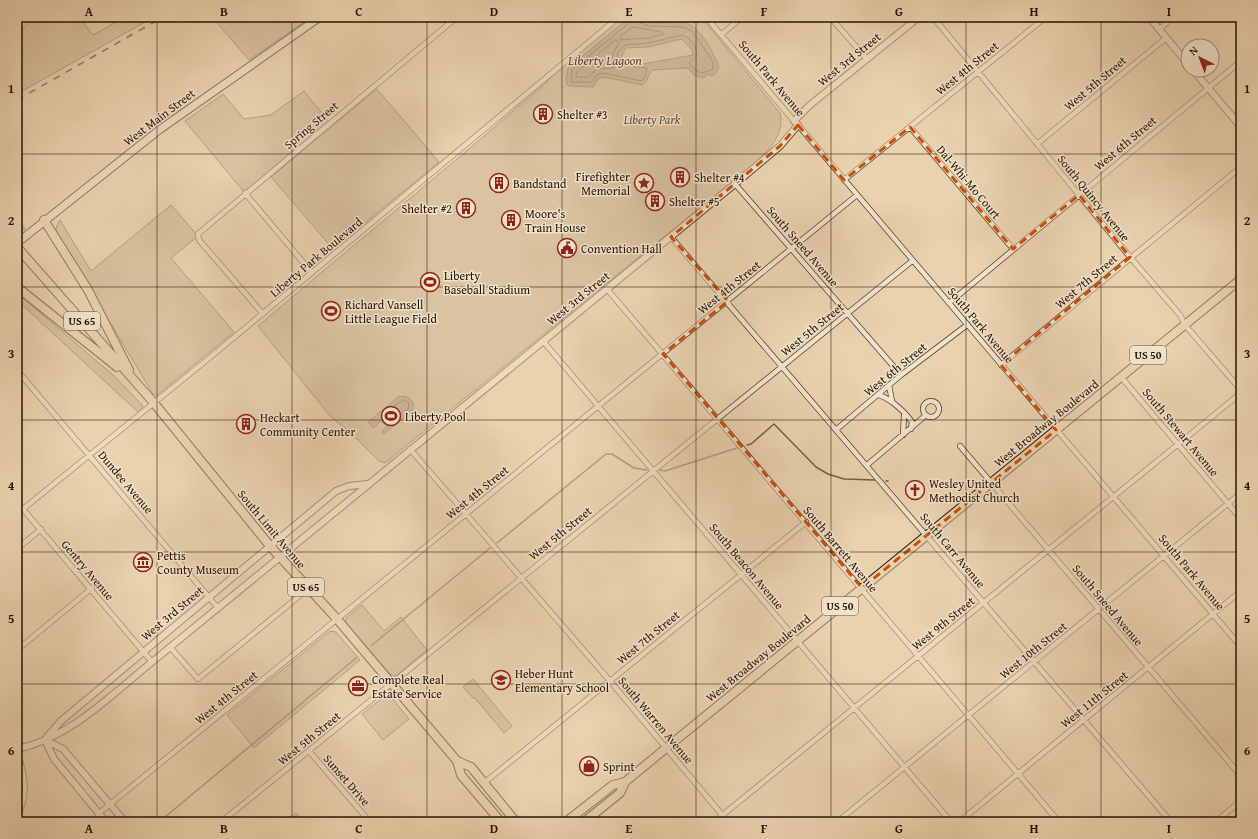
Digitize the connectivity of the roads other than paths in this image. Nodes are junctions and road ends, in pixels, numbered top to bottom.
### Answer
1 (320, 17) edge
2 (457, 17) edge
3 (619, 17) edge
4 (706, 17) edge
5 (742, 17) edge
6 (830, 17) edge
7 (919, 17) edge
8 (932, 17) edge
9 (1046, 17) edge
10 (1148, 17) edge
11 (1174, 17) edge
12 (1159, 29) junction
13 (721, 35) junction
14 (1166, 38) junction
15 (1180, 55) edge
16 (867, 59) junction
17 (1241, 61) edge
18 (978, 72) junction
19 (1200, 78) edge
20 (1208, 88) junction
21 (796, 123) junction
22 (910, 127) junction
23 (1241, 127) edge
24 (1037, 144) junction
25 (1241, 166) edge
26 (844, 180) junction
27 (736, 184) junction
28 (245, 193) junction
29 (1079, 195) junction
30 (857, 196) junction
31 (44, 220) junction
32 (671, 237) junction
33 (17, 244) edge
34 (17, 247) edge
35 (792, 249) junction
36 (1013, 250) junction
37 (1130, 257) junction
38 (912, 260) junction
39 (312, 273) junction
40 (1241, 279) edge
41 (17, 287) edge
42 (608, 289) junction
43 (728, 301) junction
44 (948, 303) junction
45 (848, 313) junction
46 (263, 314) junction
47 (967, 325) junction
48 (1185, 325) junction
49 (543, 341) junction
50 (663, 354) junction
51 (1001, 365) junction
52 (783, 366) junction
53 (17, 370) edge
54 (901, 375) junction
55 (1121, 377) junction
56 (135, 381) junction
57 (889, 385) junction
58 (1241, 390) edge
59 (1241, 393) edge
60 (878, 395) junction
61 (892, 401) junction
62 (154, 403) junction
63 (599, 406) junction
64 (904, 415) junction
65 (926, 415) dead end
66 (718, 418) junction
67 (837, 429) junction
68 (911, 429) junction
69 (1056, 430) junction
70 (903, 435) junction
71 (1178, 444) junction
72 (960, 446) dead end
73 (410, 449) junction
74 (90, 455) junction
75 (867, 465) junction
76 (653, 470) junction
77 (991, 483) junction
78 (369, 484) junction
79 (1241, 493) edge
80 (1113, 497) junction
81 (17, 502) edge
82 (1228, 503) junction
83 (23, 509) junction
84 (467, 514) junction
85 (1241, 518) edge
86 (806, 522) junction
87 (41, 529) junction
88 (927, 535) junction
89 (270, 546) junction
90 (17, 549) edge
91 (1048, 550) junction
92 (1164, 556) junction
93 (280, 557) junction
94 (741, 575) junction
95 (521, 577) junction
96 (92, 588) junction
97 (862, 588) junction
98 (308, 589) junction
99 (1241, 591) edge
100 (208, 597) junction
101 (984, 602) junction
102 (218, 608) junction
103 (1098, 609) junction
104 (1213, 614) junction
105 (337, 619) junction
106 (798, 641) junction
107 (170, 647) junction
108 (1241, 647) edge
109 (17, 650) edge
110 (143, 651) junction
111 (919, 656) junction
112 (1035, 661) junction
113 (152, 662) junction
114 (1148, 667) junction
115 (610, 681) junction
116 (391, 684) junction
117 (854, 708) junction
118 (969, 715) junction
119 (1084, 719) junction
120 (45, 740) junction
121 (665, 748) junction
122 (17, 749) edge
123 (309, 751) junction
124 (457, 761) junction
125 (904, 767) junction
126 (1018, 773) junction
127 (1241, 776) edge
128 (484, 782) junction
129 (625, 782) junction
130 (1241, 801) edge
131 (110, 804) junction
132 (98, 814) junction
133 (723, 815) junction
134 (17, 816) edge
135 (106, 822) edge
136 (125, 822) edge
137 (222, 822) edge
138 (370, 822) edge
139 (501, 822) edge
140 (516, 822) edge
141 (566, 822) edge
142 (584, 822) edge
143 (714, 822) edge
144 (728, 822) edge
145 (837, 822) edge
146 (951, 822) edge
147 (959, 822) edge
148 (1060, 822) edge
149 (1171, 822) edge
150 (1215, 822) edge

1 - 31 main road, West Main Street
2 - 28 street, Spring Street
3 - 39 street, Liberty Park Boulevard
4 - 13 street, South Park Avenue
5 - 13 street
6 - 16 street
7 - 16 street, West 3rd Street
8 - 18 street, South Quincy Avenue
9 - 18 street, West 4th Street
10 - 12 street
11 - 12 street
12 - 14 street
13 - 21 street, South Park Avenue
14 - 15 street
14 - 24 street, West 5th Street
16 - 21 street, West 3rd Street
17 - 20 street, West 6th Street
18 - 22 street, West 4th Street
18 - 24 street, South Quincy Avenue
19 - 20 street
20 - 23 street
20 - 29 street, West 6th Street
21 - 26 street, South Park Avenue
21 - 27 street, West 3rd Street
22 - 26 street, West 4th Street
22 - 36 street, Dal-Whi-Mo Court
24 - 29 street, South Quincy Avenue
25 - 37 street, West 7th Street
26 - 30 street, South Park Avenue
27 - 32 street, West 3rd Street
27 - 35 street, South Sneed Avenue
28 - 39 street
28 - 46 street, Spring Street
29 - 36 street, West 6th Street
29 - 37 street, South Quincy Avenue
30 - 35 street, West 4th Street
30 - 38 street, South Park Avenue
31 - 33 main road, West Main Street
31 - 56 highway
32 - 42 street, West 3rd Street
32 - 43 street, South Carr Avenue
34 - 56 highway, US 65
35 - 43 street, West 4th Street
35 - 45 street, South Sneed Avenue
36 - 44 street, West 6th Street
37 - 48 street, South Quincy Avenue
37 - 51 street, West 7th Street
38 - 44 street, South Park Avenue
38 - 45 street, West 5th Street
39 - 46 street, Liberty Park Boulevard
40 - 48 highway, West Broadway Boulevard / US 50
41 - 56 highway
42 - 49 street, West 3rd Street
42 - 50 street, South Barrett Avenue
43 - 50 street, West 4th Street
43 - 52 street, South Carr Avenue
44 - 47 street, South Park Avenue
45 - 52 street, West 5th Street
45 - 54 street, South Sneed Avenue
46 - 62 street, Liberty Park Boulevard
47 - 51 street, South Park Avenue
47 - 54 street, West 6th Street
48 - 55 highway, West Broadway Boulevard / US 50
48 - 58 street, South Quincy Avenue
49 - 63 street, South Beacon Avenue
49 - 73 street, West 3rd Street
50 - 63 street, West 4th Street
50 - 66 street, South Barrett Avenue
51 - 69 street, South Park Avenue
52 - 66 street, West 5th Street
52 - 67 street, South Carr Avenue
53 - 74 street, Dundee Avenue
54 - 57 street, West 6th Street
55 - 69 highway, West Broadway Boulevard / US 50
55 - 71 street, South Stewart Avenue
56 - 62 highway, South Limit Avenue / US 65
57 - 60 street, West 6th Street
57 - 61 street
59 - 71 street, West 9th Street
60 - 61 street
60 - 67 street, West 6th Street
61 - 64 street
62 - 74 street, Liberty Park Boulevard
62 - 89 highway, South Limit Avenue / US 65
63 - 76 street, South Beacon Avenue
63 - 84 street, West 4th Street
64 - 68 street
64 - 70 street
65 - 68 street
66 - 76 street, West 5th Street
66 - 86 street, South Barrett Avenue
67 - 75 street, South Carr Avenue
68 - 70 street
69 - 77 highway, West Broadway Boulevard / US 50
69 - 80 street, South Park Avenue
70 - 75 street
71 - 80 street, West 9th Street
71 - 82 street, South Stewart Avenue
72 - 77 street, South Sneed Avenue
73 - 78 street, West 3rd Street
73 - 84 street, South Warren Avenue
74 - 83 street, Liberty Park Boulevard
74 - 100 street, Dundee Avenue
75 - 88 street, South Carr Avenue
76 - 94 street, South Beacon Avenue
76 - 95 street, West 5th Street
77 - 88 highway, West Broadway Boulevard / US 50
77 - 91 street, South Sneed Avenue
78 - 89 street, West 3rd Street
78 - 93 street, West 3rd Street
79 - 82 street, West 10th Street
80 - 91 street, West 9th Street
80 - 92 street, South Park Avenue
81 - 83 street, Gentry Avenue
82 - 85 street, South Stewart Avenue
82 - 92 street, West 10th Street
83 - 87 street, Gentry Avenue
84 - 95 street, South Warren Avenue
84 - 105 street, West 4th Street
86 - 94 street, West 7th Street
86 - 97 street, South Barrett Avenue
87 - 90 street
87 - 96 street, Gentry Avenue
88 - 97 highway, West Broadway Boulevard / US 50
88 - 101 street, South Carr Avenue
89 - 93 highway, South Limit Avenue / US 65
89 - 100 street, West 3rd Street
91 - 101 street, West 9th Street
91 - 103 street, South Sneed Avenue
92 - 103 street, West 10th Street
92 - 104 street, South Park Avenue
93 - 98 highway, South Limit Avenue / US 65
93 - 102 street, West 3rd Street
94 - 106 street, South Beacon Avenue
94 - 115 street, West 7th Street
95 - 115 street, South Warren Avenue
95 - 116 street, West 5th Street
96 - 109 street
96 - 110 street, Gentry Avenue
97 - 106 highway, West Broadway Boulevard / US 50
97 - 111 street, South Barrett Avenue
98 - 105 highway, South Limit Avenue / US 65
98 - 107 street
99 - 104 street, West 11th Street
100 - 102 street, Dundee Avenue
100 - 110 street, West 3rd Street
101 - 111 street, West 9th Street
101 - 112 street, South Carr Avenue
102 - 107 street, West 3rd Street
103 - 112 street, West 10th Street
103 - 114 street, South Sneed Avenue
104 - 108 street, South Park Avenue
104 - 114 street, West 11th Street
105 - 116 highway, South Limit Avenue / US 65
105 - 131 street, West 4th Street
106 - 117 street, South Beacon Avenue
106 - 121 highway, West Broadway Boulevard / US 50
107 - 113 street, West 3rd Street
110 - 113 street, West 3rd Street
110 - 120 street, West 3rd Street
111 - 117 street, West 9th Street
111 - 118 street, South Barrett Avenue
112 - 118 street, West 10th Street
112 - 119 street, South Carr Avenue
113 - 120 street, West 3rd Street
114 - 119 street, West 11th Street
114 - 127 street, South Sneed Avenue
115 - 121 street, South Warren Avenue
115 - 128 street, West 7th Street
116 - 123 street, West 5th Street
116 - 124 highway, South Limit Avenue / US 65
117 - 125 street, South Beacon Avenue
117 - 133 street, West 9th Street
118 - 125 street, West 10th Street
118 - 126 street, South Barrett Avenue
119 - 126 street, West 11th Street
119 - 149 street, South Carr Avenue
120 - 122 street
120 - 131 street
120 - 132 street
121 - 129 highway, West Broadway Boulevard / US 50
121 - 133 street, South Warren Avenue
122 - 134 street
123 - 137 street, West 5th Street
123 - 138 street, Sunset Drive
124 - 128 highway, South Limit Avenue / US 65
124 - 139 highway, South Limit Avenue / US 65
125 - 145 street, West 10th Street
125 - 146 street, South Beacon Avenue
126 - 147 street, West 11th Street
126 - 148 street, South Barrett Avenue
128 - 140 highway, South Limit Avenue / US 65
129 - 141 highway, West Broadway Boulevard / US 50
129 - 142 highway, West Broadway Boulevard / US 50
130 - 150 street
131 - 132 street, West 4th Street
131 - 136 street
132 - 135 street
133 - 143 street, West 9th Street
133 - 144 street, South Warren Avenue

